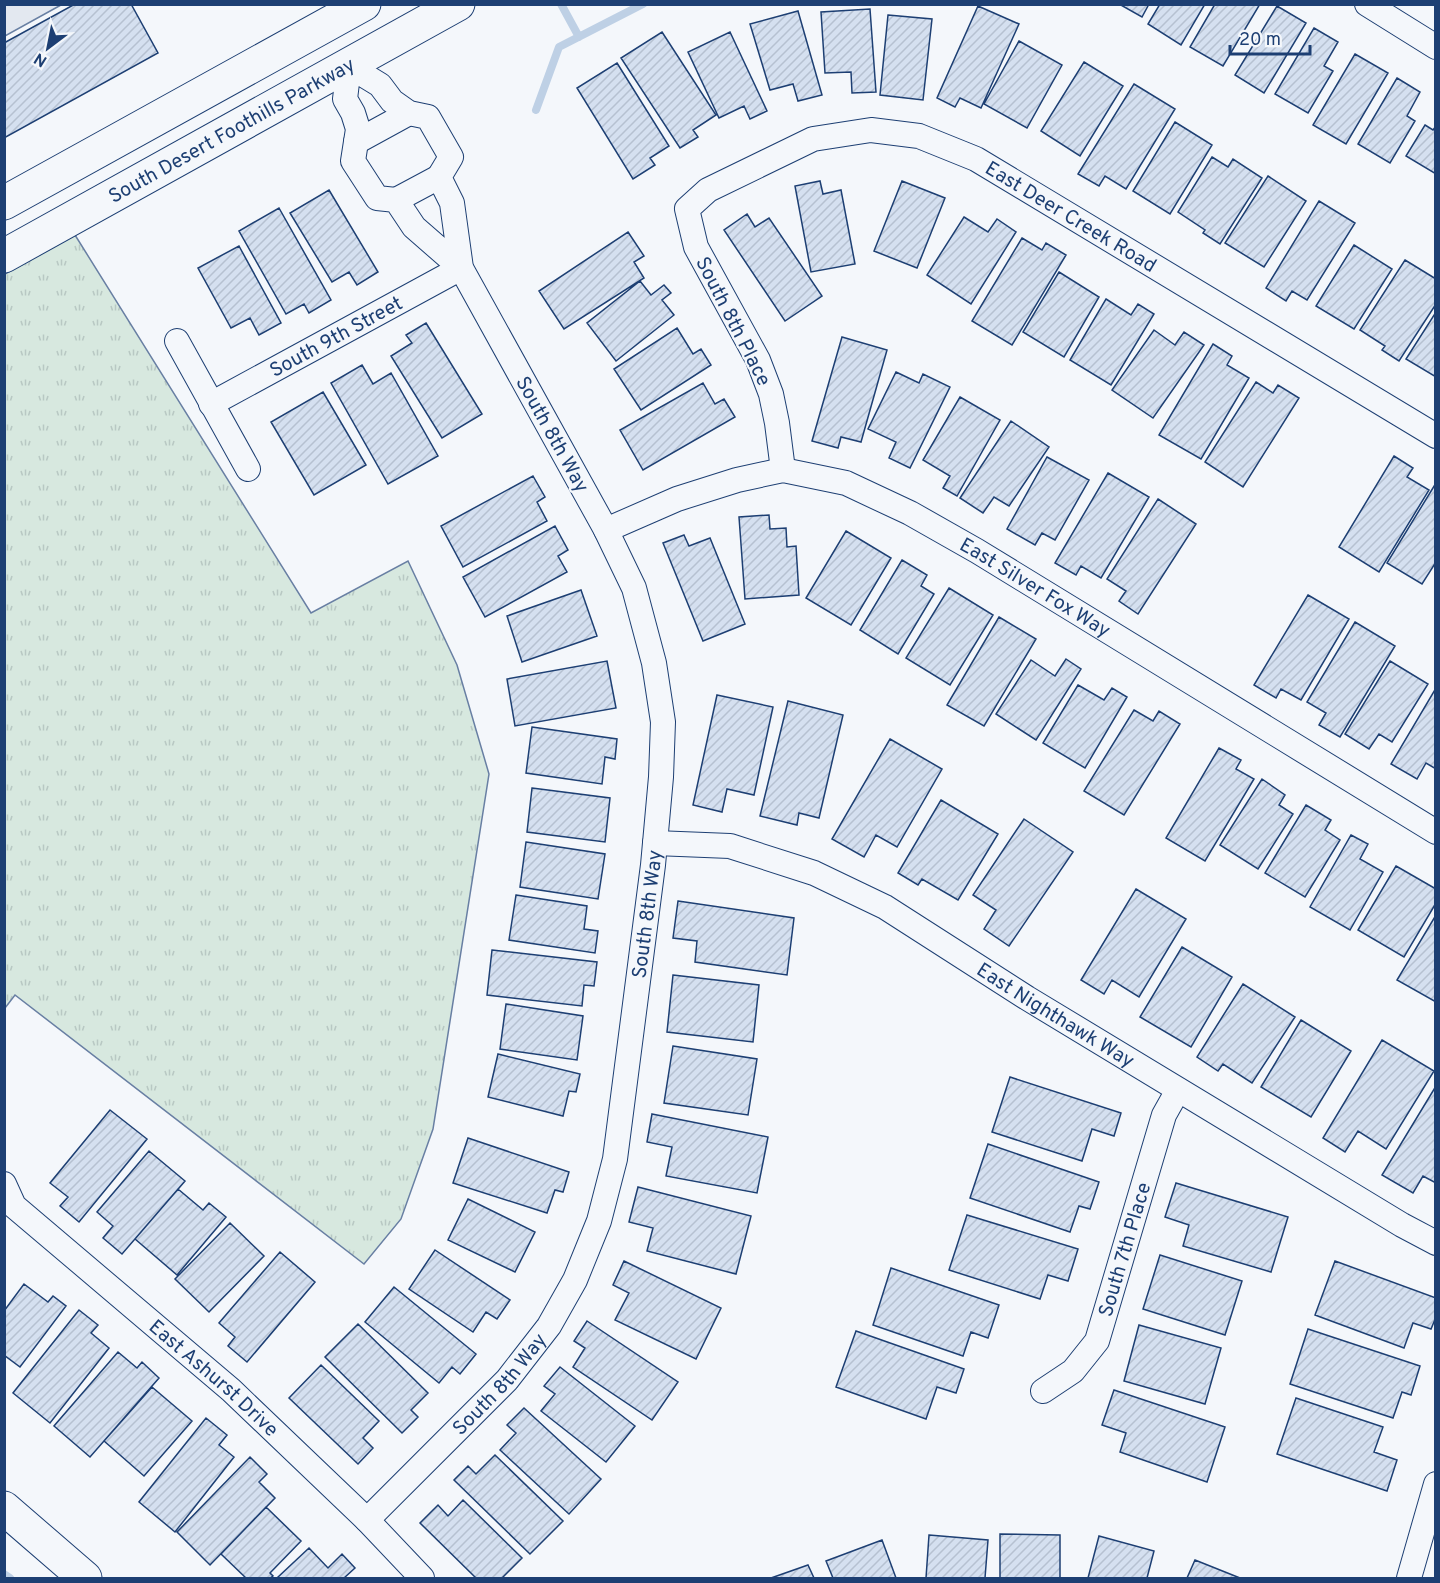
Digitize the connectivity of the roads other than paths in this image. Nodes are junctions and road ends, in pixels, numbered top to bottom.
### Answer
1 (364, 4) edge
2 (458, 4) edge
3 (1367, 4) edge
4 (1436, 46) edge
5 (349, 66) junction
6 (409, 113) junction
7 (356, 142) junction
8 (440, 177) junction
9 (396, 201) junction
10 (4, 203) edge
11 (687, 209) joint
12 (4, 256) edge
13 (460, 268) junction
14 (177, 341) dead end
15 (211, 404) junction
16 (1436, 436) edge
17 (248, 469) dead end
18 (783, 470) junction
19 (606, 530) junction
20 (1436, 832) edge
21 (655, 843) junction
22 (1178, 1090) junction
23 (4, 1184) edge
24 (1436, 1243) edge
25 (1043, 1391) dead end
26 (1436, 1484) edge
27 (4, 1508) edge
28 (368, 1520) junction
29 (85, 1578) edge
30 (423, 1578) edge
31 (1409, 1578) edge

1 - 10 street
2 - 5 street, South Desert Foothills Parkway
3 - 4 street
5 - 6 street
5 - 7 street, South 8th Way
5 - 12 street, South Desert Foothills Parkway
6 - 7 street
6 - 8 street
7 - 9 street, South 8th Way
8 - 9 street
8 - 13 street, South 8th Way
9 - 13 street, South 8th Way
11 - 16 street, East Deer Creek Road
11 - 18 street, South 8th Place
13 - 15 street, South 9th Street
13 - 19 street, South 8th Way
14 - 15 street
15 - 17 street
18 - 19 street, East Silver Fox Way
18 - 20 street, East Silver Fox Way
19 - 21 street, South 8th Way
21 - 22 street, East Nighthawk Way
21 - 28 street, South 8th Way
22 - 24 street, East Nighthawk Way
22 - 25 street, South 7th Place
23 - 28 street, East Ashurst Drive
26 - 31 street
27 - 29 street
28 - 30 street, East Ashurst Drive

